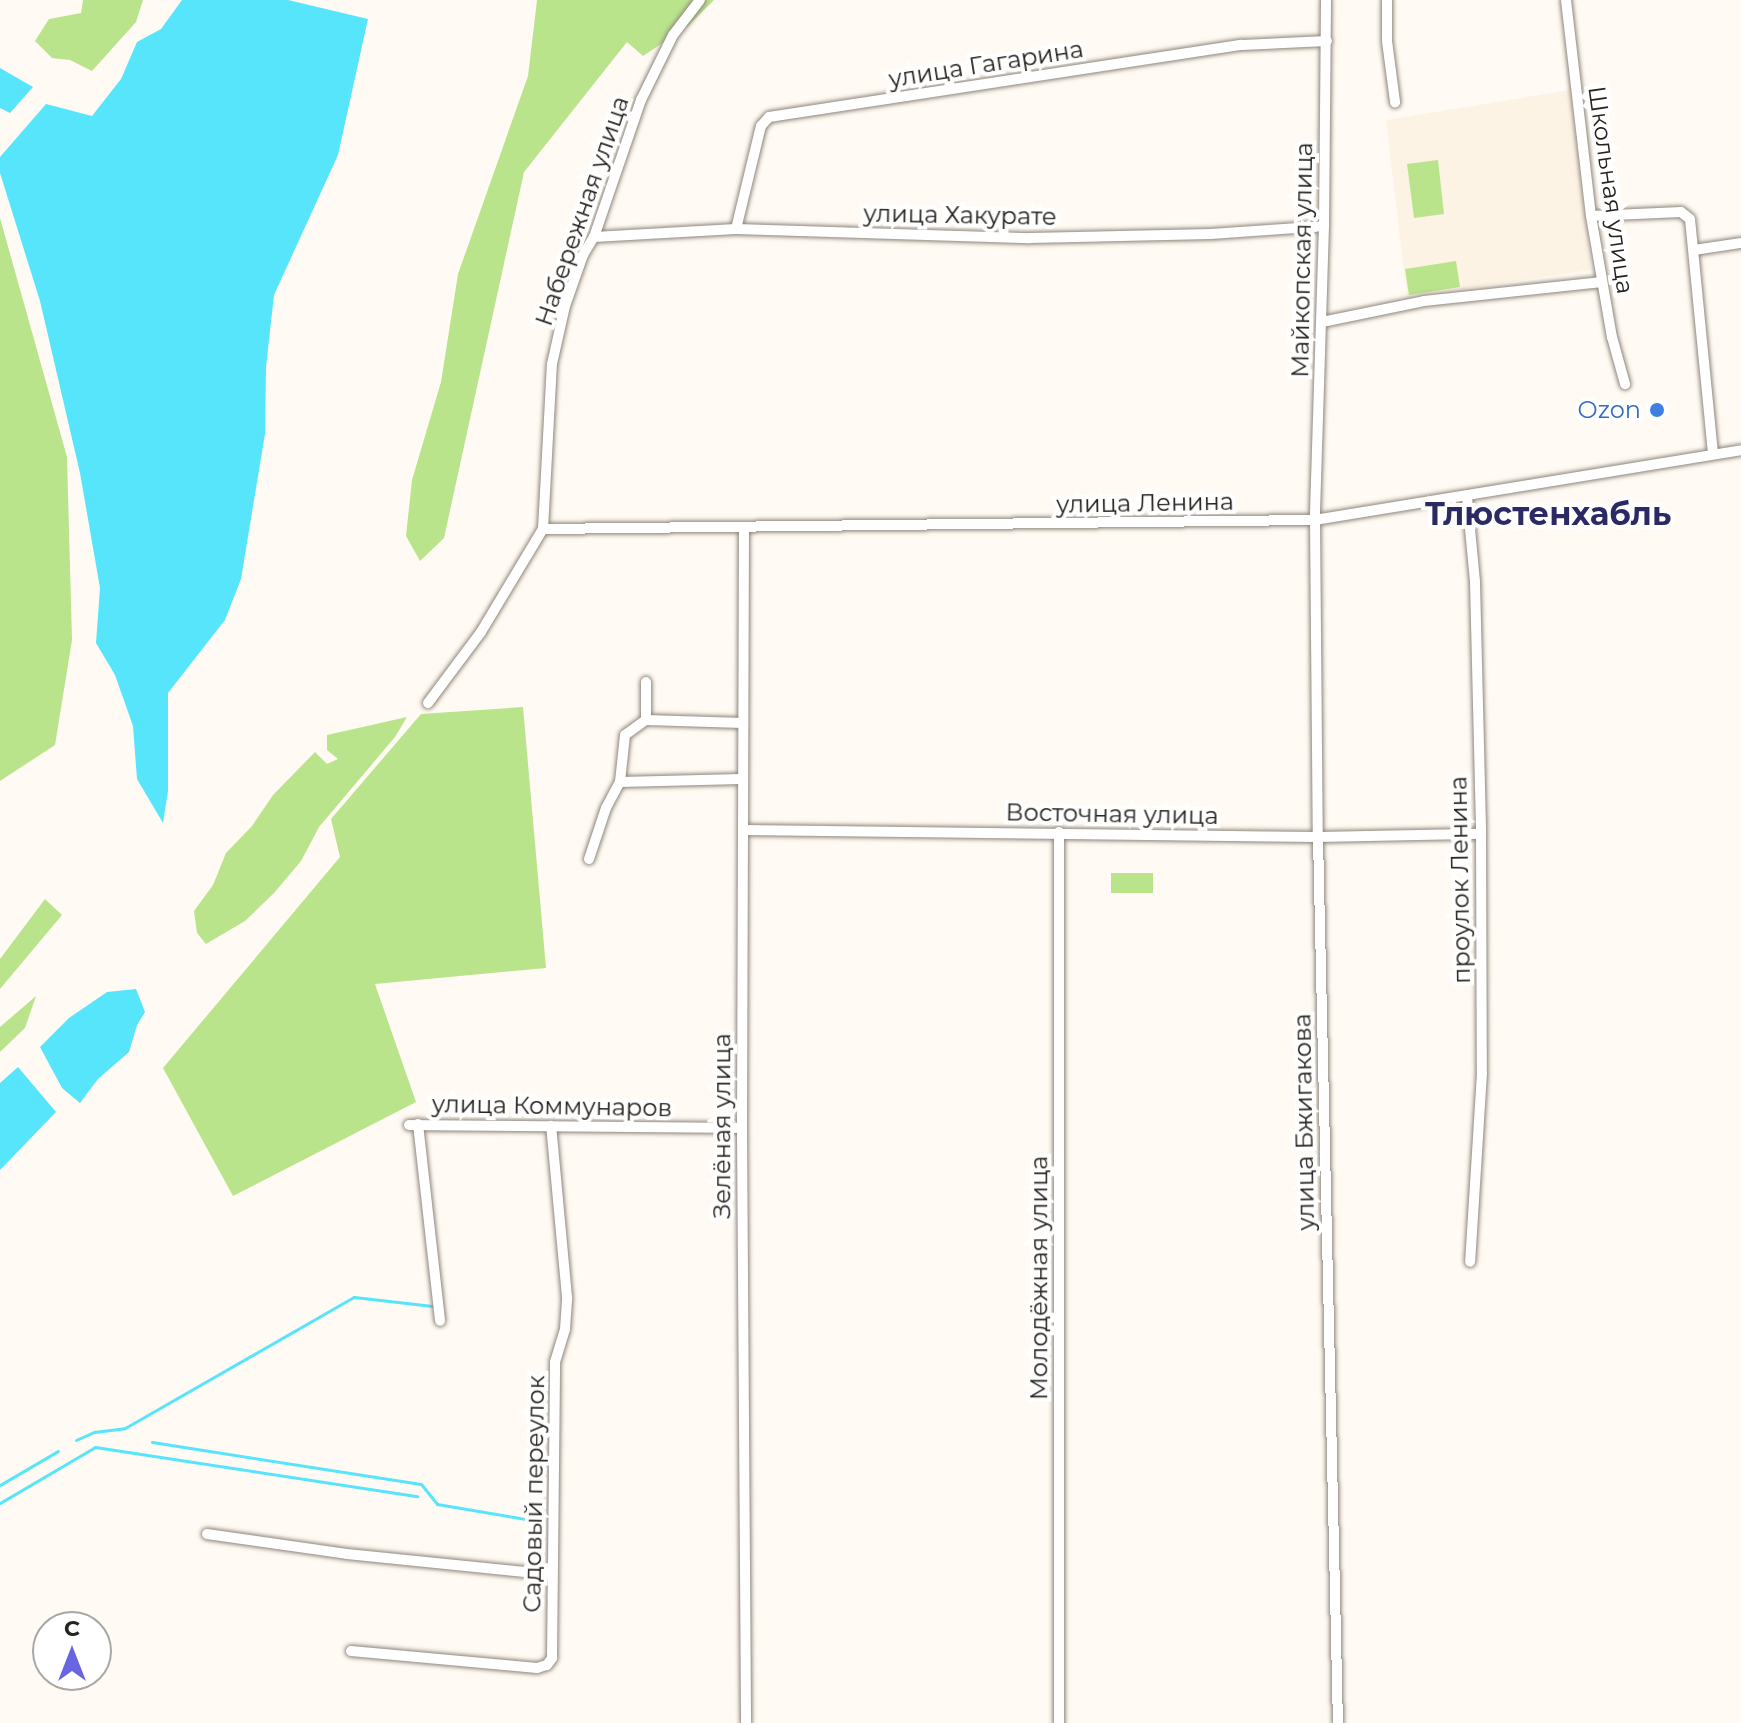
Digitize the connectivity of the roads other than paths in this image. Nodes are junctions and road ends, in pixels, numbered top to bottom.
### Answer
1 (700, 0) edge
2 (1326, 0) edge
3 (1387, 0) edge
4 (1566, 0) edge
5 (1327, 41) junction
6 (1395, 102) dead end
7 (1591, 216) junction
8 (1324, 226) junction
9 (736, 229) junction
10 (594, 237) junction
11 (1741, 243) edge
12 (1694, 250) junction
13 (1602, 282) junction
14 (1322, 322) junction
15 (1625, 384) dead end
16 (1741, 450) edge
17 (1713, 454) junction
18 (1467, 497) junction
19 (1315, 520) junction
20 (744, 528) junction
21 (543, 529) junction
22 (646, 682) dead end
23 (428, 703) dead end
24 (646, 720) junction
25 (743, 723) junction
26 (742, 779) junction
27 (620, 782) junction
28 (743, 830) junction
29 (1059, 832) junction
30 (1481, 834) junction
31 (1318, 837) junction
32 (589, 859) dead end
33 (551, 1126) junction
34 (742, 1128) junction
35 (1470, 1262) dead end
36 (440, 1321) dead end
37 (207, 1534) dead end
38 (552, 1575) junction
39 (351, 1651) dead end
40 (746, 1723) edge
41 (1059, 1723) edge
42 (1338, 1723) edge

1 - 10 street, Набережная улица
2 - 5 street, Майкопская улица
3 - 6 street
4 - 7 street, Школьная улица
5 - 8 street, Майкопская улица
5 - 9 street, улица Гагарина
7 - 12 street
7 - 13 street, Школьная улица
8 - 9 street, улица Хакурате
8 - 14 street, Майкопская улица
9 - 10 street, улица Хакурате
10 - 21 street, Набережная улица
11 - 12 street
12 - 17 street
13 - 14 street
13 - 15 street, Школьная улица
14 - 19 street, Майкопская улица
16 - 17 street, улица Ленина
17 - 18 street, улица Ленина
18 - 19 street, улица Ленина
18 - 30 street, проулок Ленина
19 - 20 street, улица Ленина
19 - 31 street, улица Бжигакова
20 - 21 street, улица Ленина
20 - 25 street, Зелёная улица
21 - 23 street, Набережная улица
22 - 24 street
24 - 25 street
24 - 27 street
25 - 26 street, Зелёная улица
26 - 27 street
26 - 28 street, Зелёная улица
27 - 32 street
28 - 29 street, Восточная улица
28 - 34 street, Зелёная улица
29 - 31 street, Восточная улица
29 - 41 street, Молодёжная улица
30 - 31 street, Восточная улица
30 - 35 street, проулок Ленина
31 - 42 street, улица Бжигакова
33 - 34 street, улица Коммунаров
33 - 36 street, улица Коммунаров
33 - 38 street, Садовый переулок
34 - 40 street, Зелёная улица
37 - 38 street
38 - 39 street, Садовый переулок

